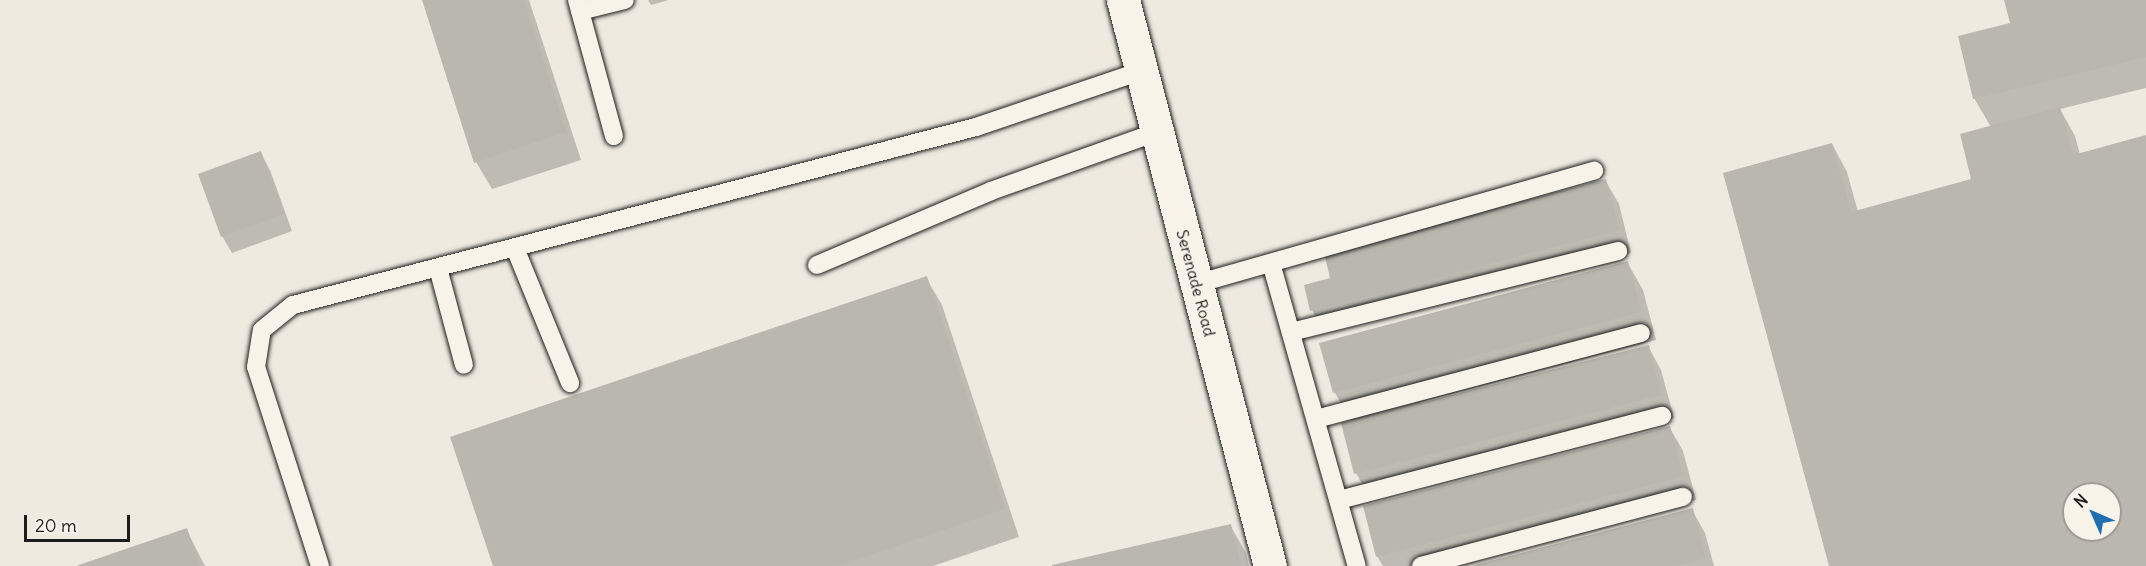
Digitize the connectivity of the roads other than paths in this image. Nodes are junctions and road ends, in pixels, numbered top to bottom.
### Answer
1 (626, 0) edge
2 (1123, 0) edge
3 (578, 5) edge
4 (1140, 71) junction
5 (1157, 132) junction
6 (614, 136) dead end
7 (1594, 171) dead end
8 (515, 248) junction
9 (1618, 251) dead end
10 (1271, 263) junction
11 (817, 265) dead end
12 (438, 268) junction
13 (1196, 284) junction
14 (1291, 332) junction
15 (1641, 333) dead end
16 (464, 365) dead end
17 (570, 384) dead end
18 (1662, 416) dead end
19 (1316, 419) junction
20 (1683, 497) dead end
21 (1339, 500) junction
22 (320, 566) edge
23 (1270, 566) edge
24 (1357, 566) edge
25 (1421, 566) edge

1 - 3 lane
2 - 4 street, Serenade Road
3 - 6 lane
4 - 5 street, Serenade Road
4 - 8 lane
5 - 11 lane
5 - 13 street, Serenade Road
7 - 10 lane
8 - 12 lane
8 - 17 lane
9 - 14 lane
10 - 13 lane
10 - 14 lane
12 - 16 lane
12 - 22 lane
13 - 23 street, Serenade Road
14 - 19 lane
15 - 19 lane
18 - 21 lane
19 - 21 lane
20 - 25 lane
21 - 24 lane

